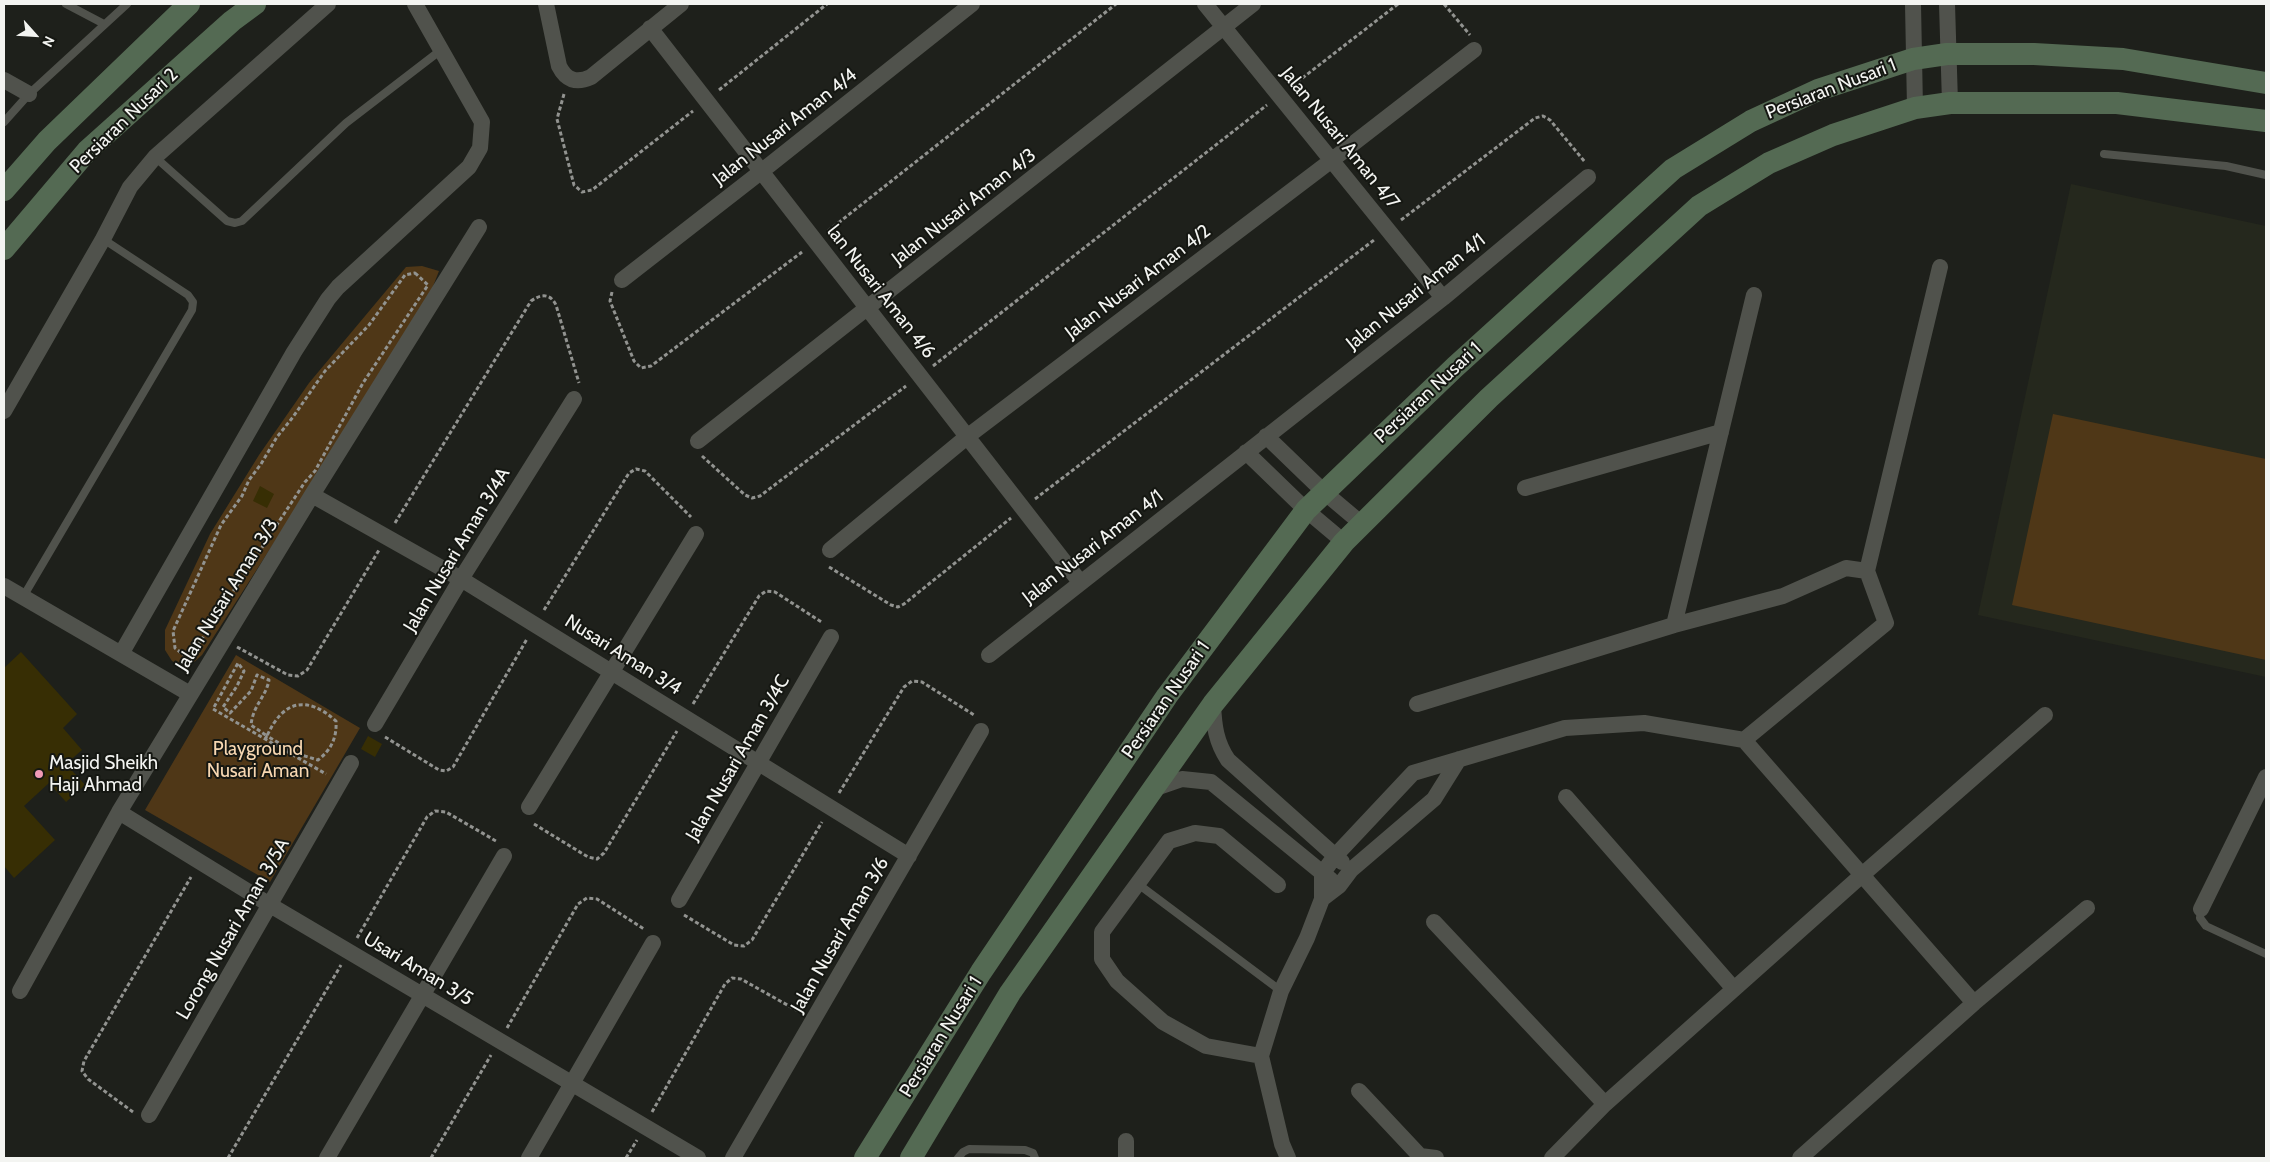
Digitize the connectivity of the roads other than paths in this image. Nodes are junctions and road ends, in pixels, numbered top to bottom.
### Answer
1 (66, 4) edge
2 (127, 4) edge
3 (189, 4) edge
4 (255, 4) edge
5 (328, 4) edge
6 (415, 4) edge
7 (546, 4) edge
8 (681, 4) edge
9 (972, 4) edge
10 (1204, 4) edge
11 (1253, 4) edge
12 (1913, 4) edge
13 (1947, 4) edge
14 (104, 24) junction
15 (650, 28) junction
16 (1224, 28) junction
17 (441, 50) junction
18 (1474, 50) road end
19 (1947, 54) junction
20 (1913, 59) junction
21 (4, 80) edge
22 (2266, 83) edge
23 (29, 94) junction
24 (1950, 103) junction
25 (1915, 108) junction
26 (2266, 120) edge
27 (4, 122) edge
28 (2104, 154) dead end
29 (155, 157) junction
30 (1332, 160) junction
31 (762, 172) junction
32 (2266, 176) edge
33 (1588, 177) road end
34 (4, 190) edge
35 (479, 227) dead end
36 (104, 239) junction
37 (4, 249) edge
38 (1940, 267) dead end
39 (622, 280) road end
40 (1754, 295) dead end
41 (1444, 298) junction
42 (868, 308) junction
43 (574, 399) road end
44 (4, 411) edge
45 (1721, 432) junction
46 (968, 436) junction
47 (1266, 436) junction
48 (698, 441) road end
49 (1246, 452) junction
50 (308, 488) junction
51 (1525, 488) dead end
52 (1324, 492) junction
53 (1306, 510) junction
54 (1362, 524) junction
55 (696, 534) road end
56 (1344, 542) junction
57 (830, 550) road end
58 (1867, 571) junction
59 (461, 579) junction
60 (1080, 582) junction
61 (4, 586) edge
62 (23, 598) junction
63 (1674, 624) junction
64 (832, 637) road end
65 (121, 654) junction
66 (989, 655) dead end
67 (612, 672) junction
68 (190, 694) junction
69 (1213, 704) junction
70 (1416, 704) dead end
71 (2045, 715) dead end
72 (375, 724) road end
73 (981, 730) road end
74 (1744, 740) junction
75 (1459, 759) junction
76 (758, 762) junction
77 (351, 763) dead end
78 (2266, 777) edge
79 (1153, 789) junction
80 (1566, 796) dead end
81 (528, 807) road end
82 (119, 812) junction
83 (504, 856) dead end
84 (909, 856) junction
85 (1335, 856) junction
86 (1351, 870) junction
87 (1322, 874) junction
88 (1862, 875) junction
89 (1138, 884) junction
90 (1278, 885) dead end
91 (1339, 886) junction
92 (679, 900) road end
93 (1322, 900) junction
94 (270, 905) junction
95 (2087, 908) dead end
96 (2201, 909) joint
97 (1434, 922) dead end
98 (653, 943) road end
99 (2266, 954) edge
100 (1734, 989) junction
101 (20, 991) dead end
102 (1281, 991) junction
103 (422, 994) junction
104 (1974, 1003) junction
105 (1262, 1056) junction
106 (572, 1084) junction
107 (1359, 1091) dead end
108 (1605, 1104) junction
109 (149, 1115) road end
110 (1126, 1141) dead end
111 (327, 1158) edge
112 (529, 1158) edge
113 (698, 1158) edge
114 (733, 1158) edge
115 (866, 1158) edge
116 (911, 1158) edge
117 (958, 1158) edge
118 (1035, 1158) edge
119 (1126, 1158) edge
120 (1288, 1158) edge
121 (1436, 1158) edge
122 (1552, 1158) edge
123 (1800, 1158) edge

1 - 14 lane
2 - 14 lane
3 - 34 main road, Persiaran Nusari 2
4 - 37 main road, Persiaran Nusari 2
5 - 29 street
6 - 17 street
7 - 15 street
8 - 15 street
9 - 31 street, Jalan Nusari Aman 4/4
10 - 16 street, Jalan Nusari Aman 4/7
11 - 16 street, Jalan Nusari Aman 4/3
12 - 20 street
13 - 19 street
14 - 23 lane
15 - 31 street, lan Nusari Aman 4/6
16 - 30 street, Jalan Nusari Aman 4/7
16 - 42 street, Jalan Nusari Aman 4/3
17 - 29 lane
17 - 65 street
18 - 30 street, Jalan Nusari Aman 4/2
19 - 20 main road, Persiaran Nusari 1
19 - 22 main road, Persiaran Nusari 1
19 - 24 street
20 - 25 street
20 - 52 main road, Persiaran Nusari 1
21 - 23 street
23 - 27 lane
24 - 25 main road, Persiaran Nusari 1
24 - 26 main road, Persiaran Nusari 1
25 - 54 main road, Persiaran Nusari 1
28 - 32 lane
29 - 36 street
30 - 41 street, Jalan Nusari Aman 4/7
30 - 46 street, Jalan Nusari Aman 4/2
31 - 39 street, Jalan Nusari Aman 4/4
31 - 42 street, lan Nusari Aman 4/6
33 - 41 street, Jalan Nusari Aman 4/1
35 - 50 street, Jalan Nusari Aman 3/3
36 - 44 street
36 - 62 lane
38 - 58 street
40 - 45 street
41 - 47 street, Jalan Nusari Aman 4/1
42 - 46 street, lan Nusari Aman 4/6
42 - 48 street, Jalan Nusari Aman 4/3
43 - 59 street, Jalan Nusari Aman 3/4A
45 - 51 street
45 - 63 street
46 - 57 street, Jalan Nusari Aman 4/2
46 - 60 street, lan Nusari Aman 4/6
47 - 49 street, Jalan Nusari Aman 4/1
47 - 52 street
49 - 53 street
49 - 60 street, Jalan Nusari Aman 4/1
50 - 59 street, Nusari Aman 3/4
50 - 68 street, Jalan Nusari Aman 3/3
52 - 53 main road, Persiaran Nusari 1
52 - 54 street
53 - 56 street
53 - 115 main road, Persiaran Nusari 1
54 - 56 main road, Persiaran Nusari 1
55 - 67 street
56 - 69 main road, Persiaran Nusari 1
58 - 63 street
58 - 74 street
59 - 67 street, Nusari Aman 3/4
59 - 72 street, Jalan Nusari Aman 3/4A
60 - 66 street, Jalan Nusari Aman 4/1
61 - 62 street
62 - 65 street
63 - 70 street
64 - 76 street, Jalan Nusari Aman 3/4C
65 - 68 street
67 - 76 street, Nusari Aman 3/4
67 - 81 street
68 - 82 street, Jalan Nusari Aman 3/3
69 - 79 main road, Persiaran Nusari 1
69 - 85 street
71 - 88 street
73 - 84 street, Jalan Nusari Aman 3/6
74 - 75 street
74 - 88 street
75 - 85 street
75 - 86 street
76 - 84 street, Nusari Aman 3/4
76 - 92 street, Jalan Nusari Aman 3/4C
77 - 94 street, Lorong Nusari Aman 3/5A
78 - 96 street
79 - 87 street
79 - 116 main road, Persiaran Nusari 1
80 - 100 street
82 - 94 street, Usari Aman 3/5
82 - 101 street, Jalan Nusari Aman 3/3
83 - 103 street
84 - 114 street, Jalan Nusari Aman 3/6
85 - 86 street
85 - 87 street
86 - 91 street
87 - 91 street
87 - 93 street
88 - 100 street
88 - 104 street
89 - 90 street
89 - 102 lane
89 - 105 street
91 - 93 street
93 - 102 street
94 - 103 street, Usari Aman 3/5
94 - 109 street, Lorong Nusari Aman 3/5A
95 - 104 street
96 - 99 lane
97 - 108 street
98 - 106 street
100 - 108 street
102 - 105 street
103 - 106 street, Usari Aman 3/5
103 - 111 street
104 - 123 street
105 - 120 street
106 - 112 street
106 - 113 street, Usari Aman 3/5
107 - 121 street
108 - 122 street
110 - 119 street
117 - 118 lane

